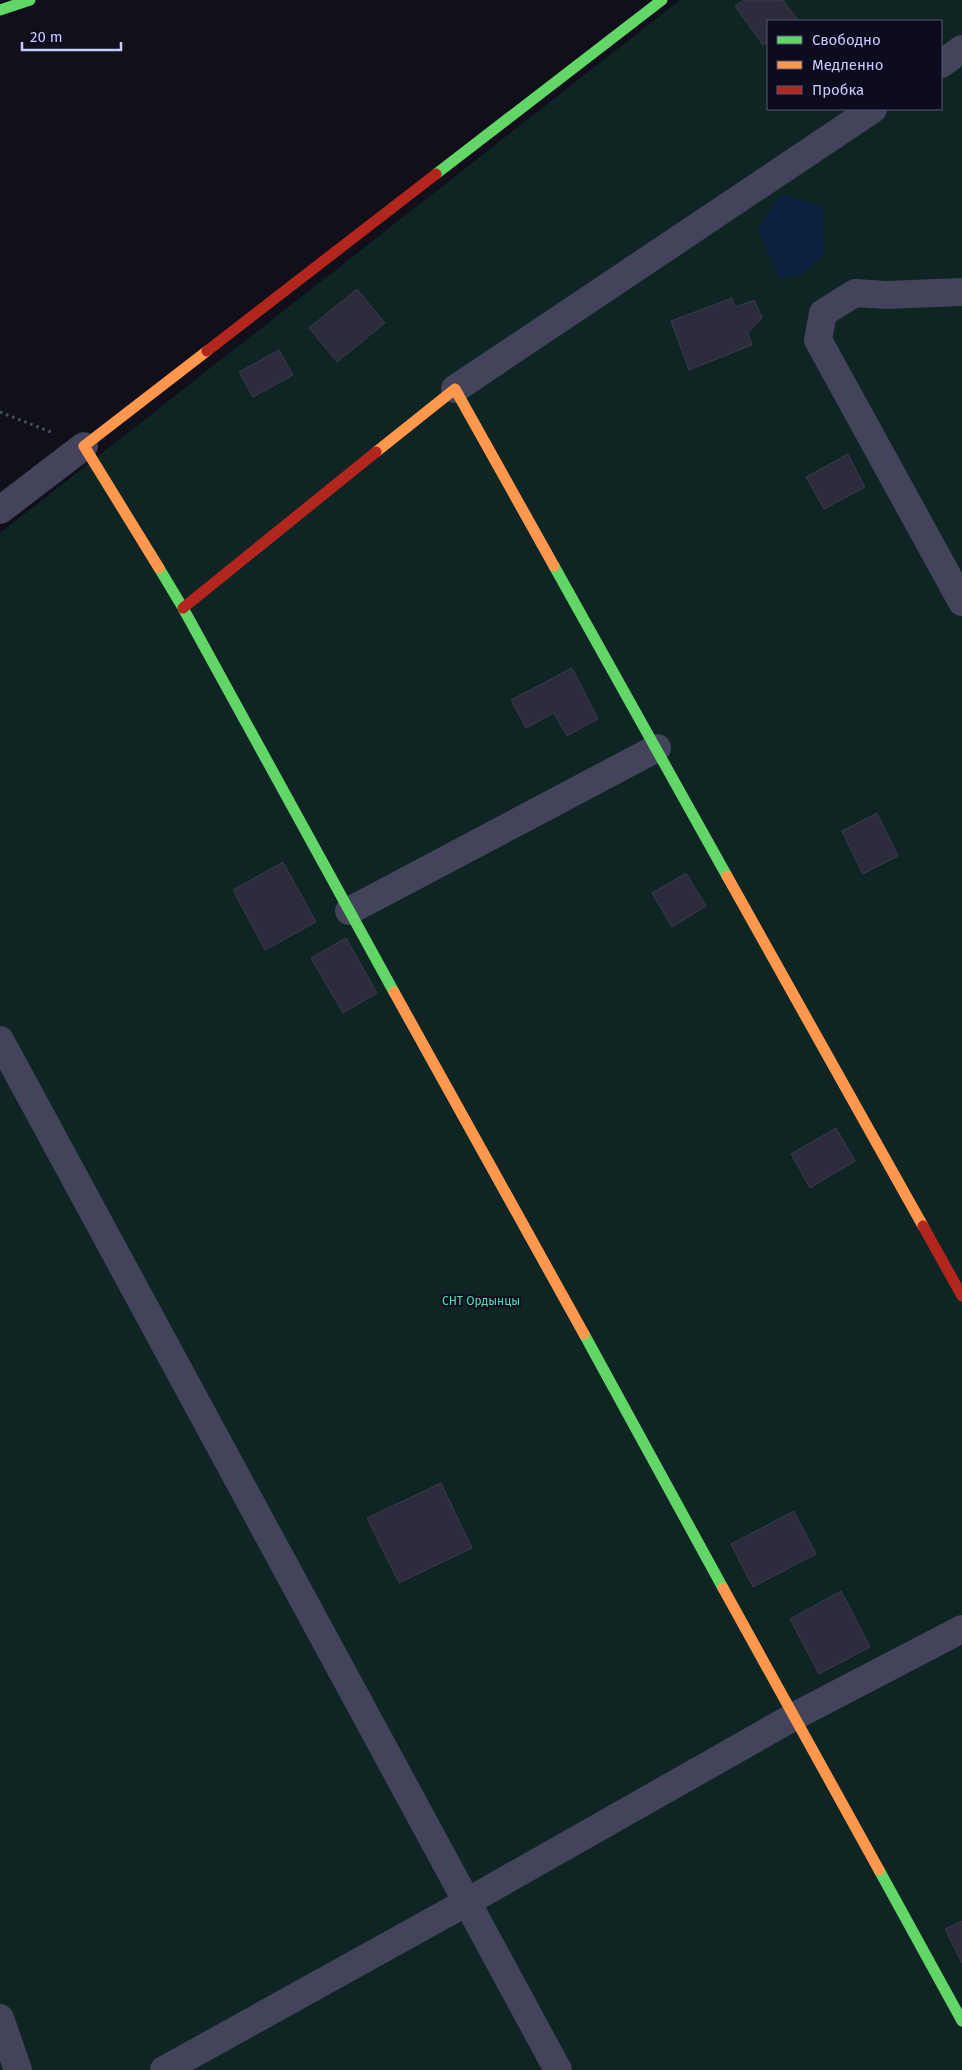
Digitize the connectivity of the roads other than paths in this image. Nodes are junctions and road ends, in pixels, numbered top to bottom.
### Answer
1 (30, 0) edge
2 (662, 0) edge
3 (0, 10) edge
4 (962, 49) edge
5 (942, 63) edge
6 (872, 110) edge
7 (962, 292) edge
8 (455, 389) junction
9 (84, 446) junction
10 (0, 510) edge
11 (962, 602) edge
12 (183, 608) junction
13 (657, 748) junction
14 (349, 911) junction
15 (0, 1040) edge
16 (962, 1296) edge
17 (962, 1629) edge
18 (795, 1716) junction
19 (467, 1902) junction
20 (0, 2018) edge
21 (962, 2021) edge
22 (18, 2070) edge
23 (164, 2070) edge
24 (558, 2070) edge

1 - 3 street
2 - 9 street
4 - 5 street
6 - 8 street
7 - 11 street
8 - 12 street
8 - 13 street
9 - 10 street
9 - 12 street
12 - 14 street
13 - 14 street
13 - 16 street
14 - 18 street
15 - 19 street
17 - 18 street
18 - 19 street
18 - 21 street
19 - 23 street
19 - 24 street
20 - 22 street

